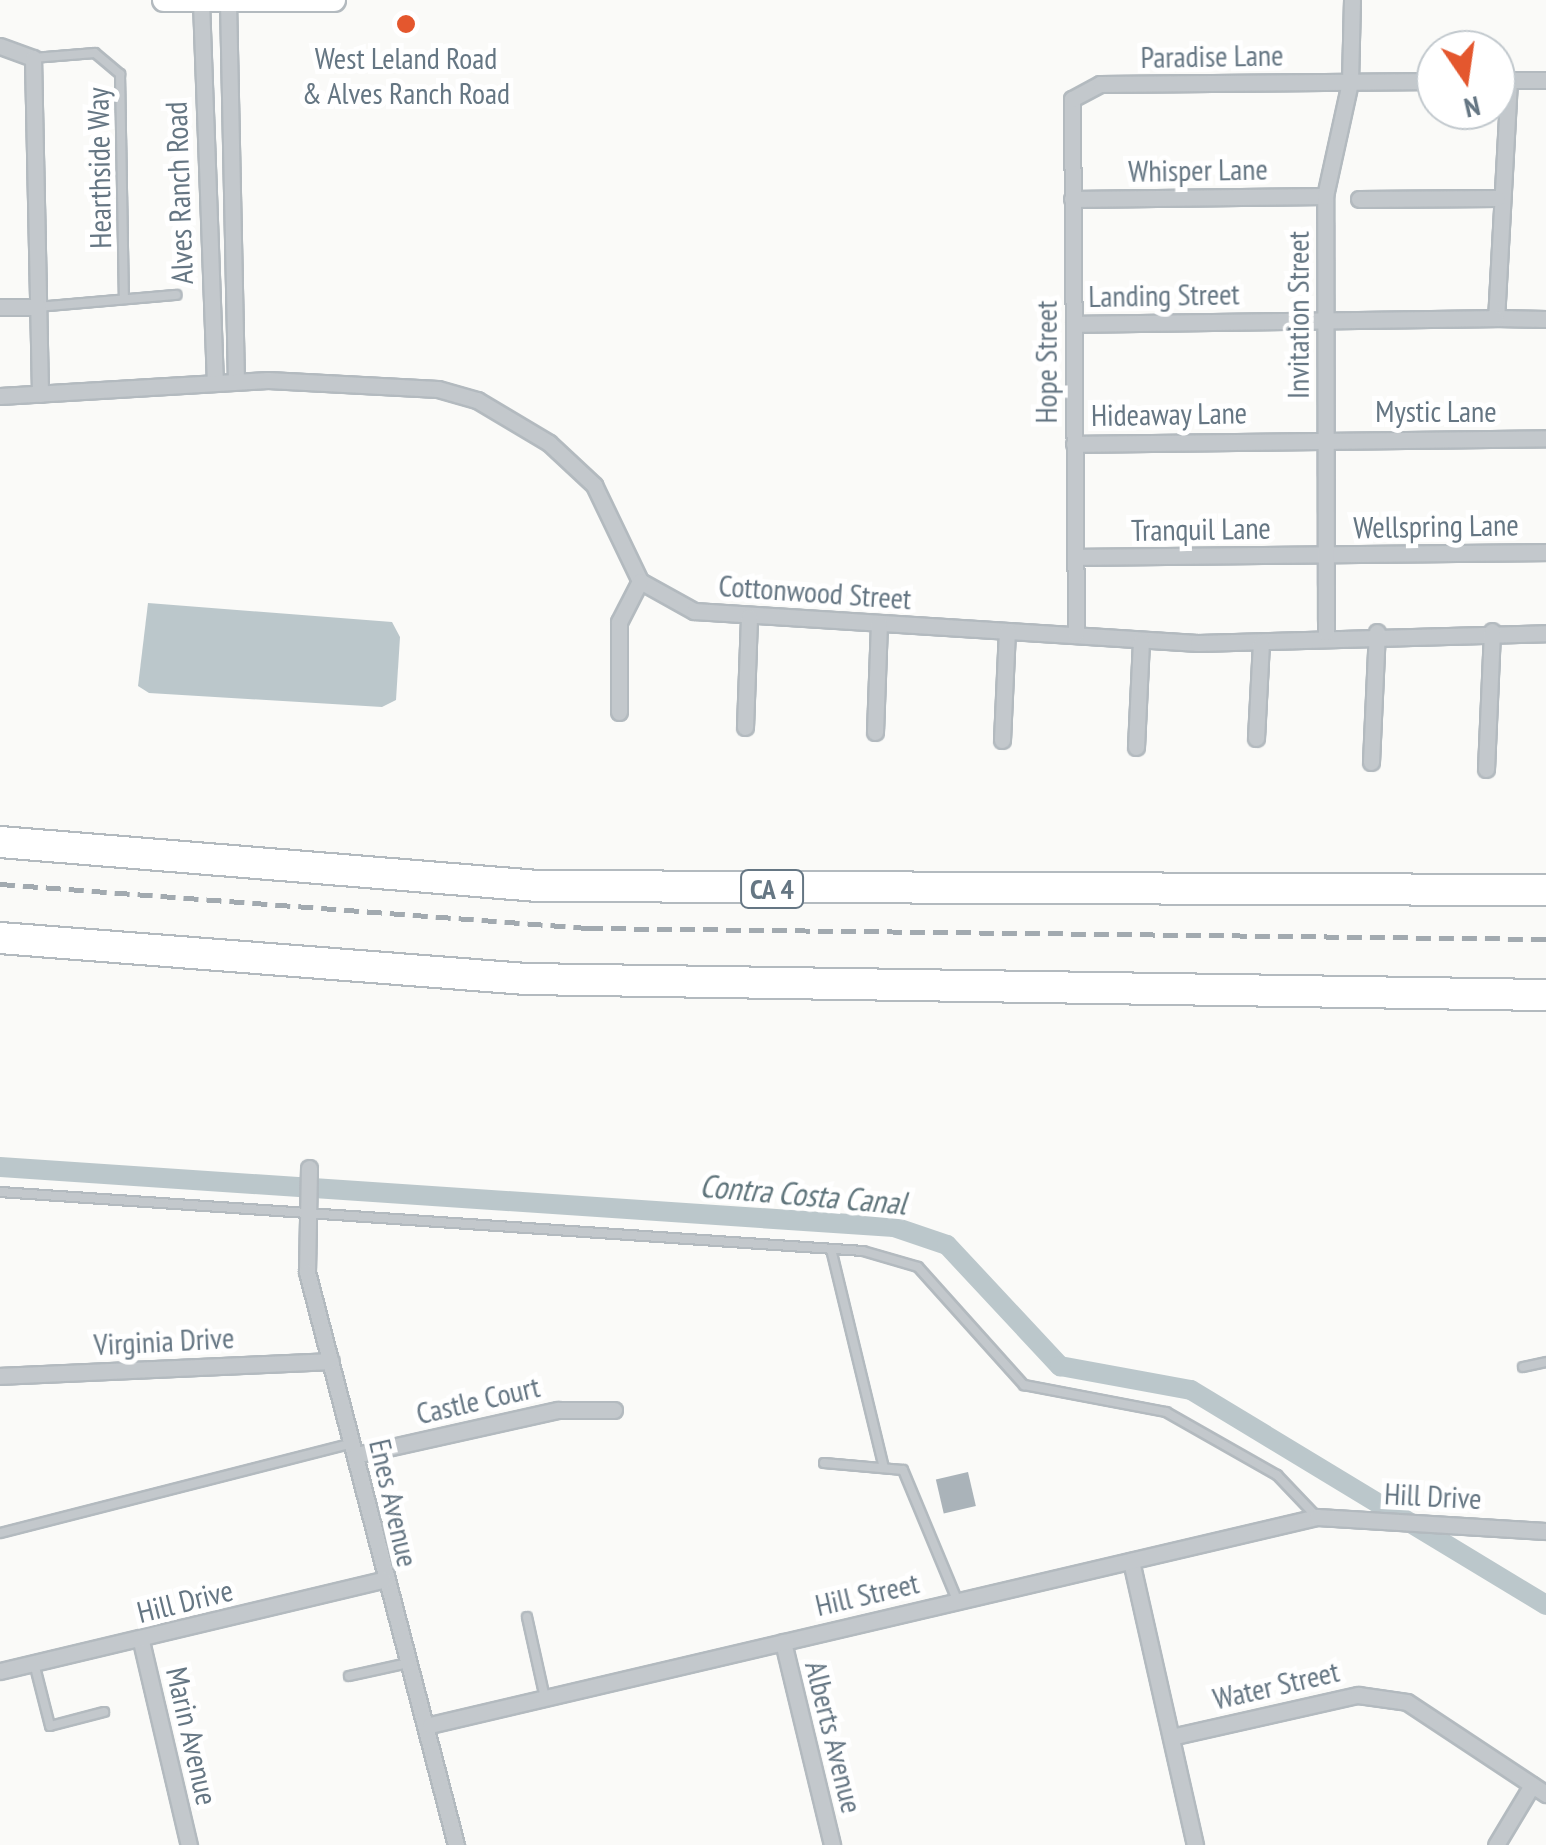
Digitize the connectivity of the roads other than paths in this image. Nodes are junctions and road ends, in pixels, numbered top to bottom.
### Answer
1 (164, 0) edge
2 (334, 0) edge
3 (1352, 0) edge
4 (201, 2) edge
5 (228, 2) edge
6 (0, 46) edge
7 (33, 58) junction
8 (1516, 80) edge
9 (1546, 80) edge
10 (1416, 81) edge
11 (1350, 82) junction
12 (1077, 93) joint
13 (1500, 130) edge
14 (1325, 196) junction
15 (1496, 198) junction
16 (1072, 199) junction
17 (1359, 200) dead end
18 (176, 295) dead end
19 (124, 299) junction
20 (38, 306) junction
21 (0, 307) edge
22 (1496, 318) junction
23 (1546, 319) edge
24 (1326, 320) junction
25 (1074, 324) junction
26 (236, 380) junction
27 (215, 382) junction
28 (40, 394) junction
29 (0, 396) edge
30 (1546, 438) edge
31 (1326, 439) junction
32 (1074, 444) junction
33 (1546, 552) edge
34 (1326, 555) junction
35 (1076, 557) junction
36 (640, 580) junction
37 (749, 617) junction
38 (879, 624) junction
39 (1007, 630) junction
40 (1492, 631) junction
41 (1326, 632) junction
42 (1377, 632) junction
43 (1546, 633) edge
44 (1076, 634) junction
45 (1141, 640) junction
46 (1261, 642) junction
47 (619, 712) dead end
48 (746, 727) dead end
49 (875, 732) dead end
50 (1256, 738) dead end
51 (1002, 740) dead end
52 (1136, 747) dead end
53 (1371, 762) dead end
54 (1486, 769) dead end
55 (0, 842) edge
56 (1546, 890) edge
57 (0, 938) edge
58 (1546, 995) edge
59 (309, 1168) dead end
60 (0, 1192) edge
61 (306, 1215) junction
62 (831, 1249) junction
63 (331, 1362) junction
64 (1546, 1362) edge
65 (1523, 1367) dead end
66 (0, 1376) edge
67 (614, 1410) dead end
68 (354, 1450) junction
69 (824, 1464) dead end
70 (884, 1468) junction
71 (1318, 1517) junction
72 (1546, 1531) edge
73 (0, 1533) edge
74 (1130, 1561) junction
75 (382, 1580) junction
76 (958, 1601) junction
77 (528, 1617) dead end
78 (142, 1640) junction
79 (782, 1642) junction
80 (413, 1662) junction
81 (34, 1663) junction
82 (0, 1671) edge
83 (349, 1676) dead end
84 (545, 1698) junction
85 (104, 1712) dead end
86 (430, 1725) junction
87 (1172, 1738) junction
88 (1539, 1789) edge
89 (190, 1845) edge
90 (456, 1845) edge
91 (832, 1845) edge
92 (1195, 1845) edge
93 (1496, 1845) edge

1 - 4 main road
2 - 5 main road
3 - 11 street, Invitation Street
4 - 5 main road
4 - 27 street, Alves Ranch Road
5 - 26 street, Alves Ranch Road
6 - 7 street
7 - 19 lane, Hearthside Way
7 - 20 street
8 - 9 street
10 - 11 street, Paradise Lane
11 - 12 street, Paradise Lane
11 - 14 street, Invitation Street
12 - 16 street, Hope Street
13 - 15 street
14 - 16 street, Whisper Lane
14 - 24 street, Invitation Street
15 - 17 street
15 - 22 street
16 - 25 street, Hope Street
18 - 19 lane
19 - 20 lane
20 - 21 street
20 - 28 street
22 - 23 street, Landing Street
22 - 24 street, Landing Street
24 - 25 street, Landing Street
24 - 31 street, Invitation Street
25 - 32 street, Hope Street
26 - 27 street
26 - 36 street
27 - 28 street
28 - 29 street
30 - 31 street, Mystic Lane
31 - 32 street, Hideaway Lane
31 - 34 street, Invitation Street
32 - 35 street, Hope Street
33 - 34 street, Wellspring Lane
34 - 35 street, Tranquil Lane
34 - 41 street, Invitation Street
35 - 44 street, Hope Street
36 - 37 street, Cottonwood Street
36 - 47 street
37 - 38 street, Cottonwood Street
37 - 48 street
38 - 39 street, Cottonwood Street
38 - 49 street
39 - 44 street, Cottonwood Street
39 - 51 street
40 - 42 street, Cottonwood Street
40 - 43 street, Cottonwood Street
40 - 54 street
41 - 42 street, Cottonwood Street
41 - 46 street, Cottonwood Street
42 - 53 street
44 - 45 street, Cottonwood Street
45 - 46 street, Cottonwood Street
45 - 52 street
46 - 50 street
55 - 56 highway, CA 4
57 - 58 highway
59 - 61 street, Enes Avenue
60 - 61 lane
61 - 62 lane
61 - 63 street, Enes Avenue
62 - 70 lane
62 - 71 lane
63 - 66 street, Virginia Drive
63 - 68 street, Enes Avenue
64 - 65 lane
67 - 68 street, Castle Court
68 - 73 lane
68 - 75 street, Enes Avenue
69 - 70 lane
70 - 76 lane
71 - 72 street, Hill Drive
71 - 74 street, Hill Street
74 - 76 street, Hill Street
74 - 87 street
75 - 78 street, Hill Drive
75 - 80 street, Enes Avenue
76 - 79 street, Hill Street
77 - 84 lane
78 - 81 street, Hill Drive
78 - 89 street, Marin Avenue
79 - 84 street, Hill Street
79 - 91 street, Alberts Avenue
80 - 83 lane
80 - 86 street, Enes Avenue
81 - 82 street, Hill Drive
81 - 85 lane
84 - 86 street, Hill Street
86 - 90 street, Enes Avenue
87 - 88 street, Water Street
87 - 92 street
88 - 93 street

